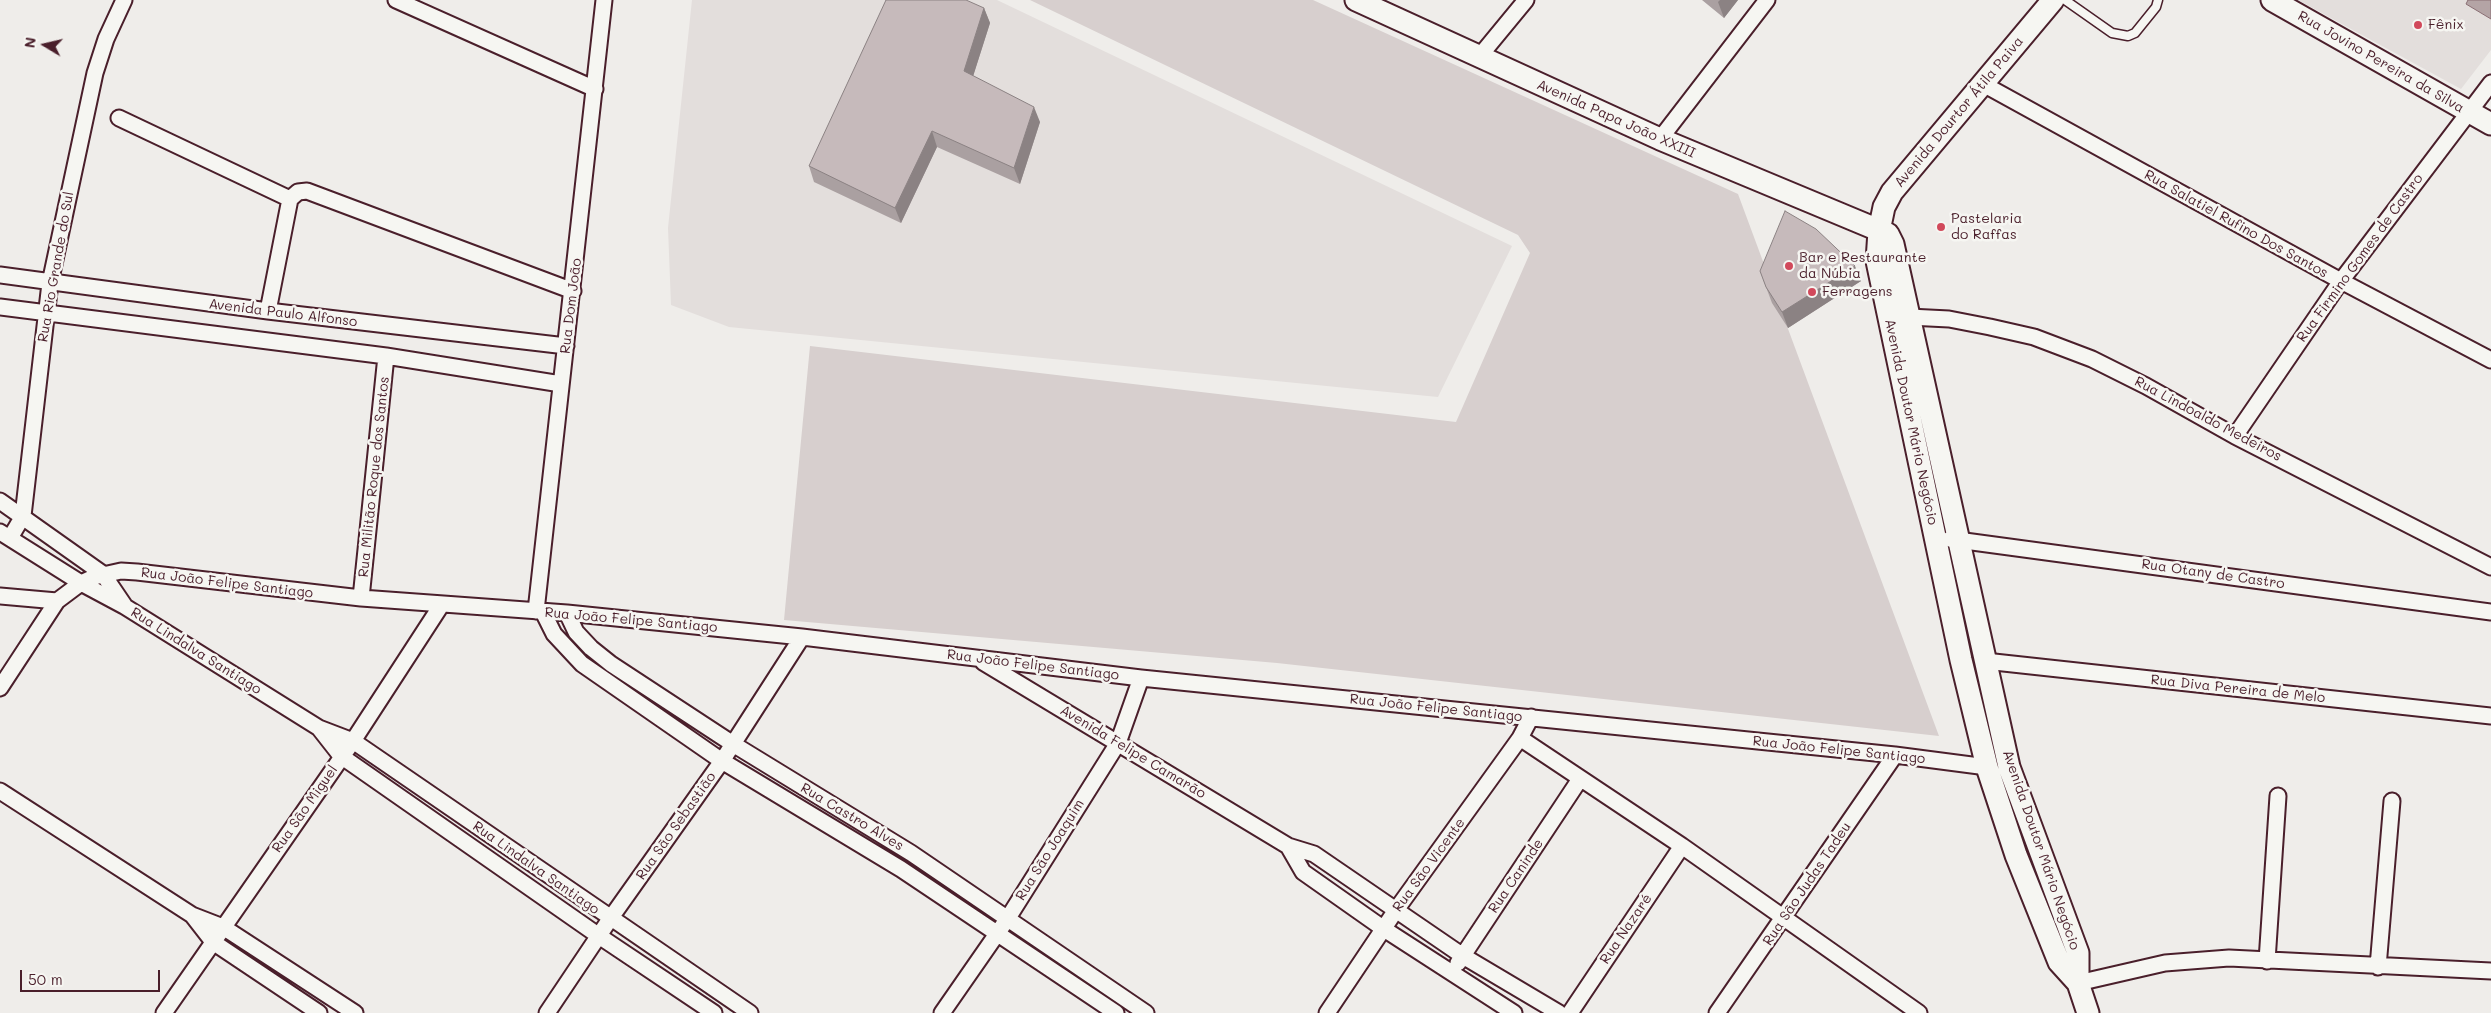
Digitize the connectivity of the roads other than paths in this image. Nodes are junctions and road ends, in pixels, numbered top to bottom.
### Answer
1 (124, 0) edge
2 (396, 0) edge
3 (604, 0) edge
4 (1356, 0) edge
5 (1526, 0) edge
6 (1767, 0) edge
7 (2053, 0) edge
8 (2065, 0) edge
9 (2158, 0) edge
10 (2272, 0) edge
11 (1479, 57) junction
12 (2491, 83) edge
13 (1983, 84) junction
14 (595, 89) junction
15 (2468, 111) junction
16 (119, 118) dead end
17 (2491, 124) edge
18 (1660, 139) junction
19 (290, 199) junction
20 (1879, 231) junction
21 (0, 275) edge
22 (2341, 281) junction
23 (50, 283) junction
24 (573, 290) junction
25 (0, 307) edge
26 (268, 311) junction
27 (45, 313) junction
28 (1909, 317) junction
29 (566, 346) junction
30 (386, 356) junction
31 (2491, 360) edge
32 (561, 384) junction
33 (2235, 436) junction
34 (0, 501) edge
35 (23, 516) junction
36 (5, 535) edge
37 (1936, 536) junction
38 (1960, 540) junction
39 (2491, 567) edge
40 (103, 574) junction
41 (81, 583) junction
42 (0, 596) edge
43 (361, 598) junction
44 (57, 601) junction
45 (442, 604) junction
46 (124, 606) junction
47 (539, 612) junction
48 (2491, 612) edge
49 (567, 613) junction
50 (802, 638) junction
51 (978, 659) junction
52 (1985, 661) junction
53 (1141, 678) junction
54 (0, 688) edge
55 (2491, 716) edge
56 (1531, 718) junction
57 (319, 728) junction
58 (1520, 738) junction
59 (353, 741) junction
60 (1118, 743) junction
61 (733, 744) junction
62 (1895, 755) junction
63 (341, 756) junction
64 (722, 761) junction
65 (1987, 767) junction
66 (1580, 779) junction
67 (0, 791) edge
68 (2278, 796) dead end
69 (2392, 801) dead end
70 (1288, 846) junction
71 (1682, 846) junction
72 (912, 853) junction
73 (901, 869) junction
74 (1396, 910) junction
75 (192, 915) junction
76 (1008, 918) junction
77 (1784, 918) junction
78 (610, 919) junction
79 (223, 927) junction
80 (1384, 929) junction
81 (997, 933) junction
82 (599, 936) junction
83 (213, 942) junction
84 (1463, 956) junction
85 (2267, 961) junction
86 (2378, 967) junction
87 (2491, 971) edge
88 (1452, 973) junction
89 (2078, 983) junction
90 (164, 1013) edge
91 (319, 1013) edge
92 (355, 1013) edge
93 (547, 1013) edge
94 (714, 1013) edge
95 (750, 1013) edge
96 (942, 1013) edge
97 (1116, 1013) edge
98 (1146, 1013) edge
99 (1327, 1013) edge
100 (1514, 1013) edge
101 (1559, 1013) edge
102 (1570, 1013) edge
103 (1717, 1013) edge
104 (1919, 1013) edge
105 (2088, 1013) edge

1 - 23 street, Rua Rio Grande do Sul
2 - 14 street
3 - 14 street, Rua Dom João
4 - 11 main road, Avenida Papa João XXIII
5 - 11 street
6 - 18 street
7 - 13 main road, Avenida Dourtor Átila Paiva
8 - 9 lane
10 - 15 main road, Rua Jovino Pereira da Silva
11 - 18 main road, Avenida Papa João XXIII
12 - 15 street, Rua Firmino Gomes de Castro
13 - 20 main road, Avenida Dourtor Átila Paiva
13 - 22 street, Rua Salatiel Rufino Dos Santos
14 - 24 street, Rua Dom João
15 - 17 main road, Rua Jovino Pereira da Silva
15 - 22 street, Rua Firmino Gomes de Castro
16 - 19 street
18 - 20 main road, Avenida Papa João XXIII
19 - 24 street
19 - 26 street
20 - 28 main road, Avenida Doutor Mário Negócio
20 - 37 main road, Avenida Doutor Mário Negócio
21 - 23 street, Avenida Paulo Alfonso
22 - 31 street, Rua Salatiel Rufino Dos Santos
22 - 33 street, Rua Firmino Gomes de Castro
23 - 26 street, Avenida Paulo Alfonso
23 - 27 street, Rua Rio Grande do Sul
24 - 29 street, Rua Dom João
25 - 27 street
26 - 29 street, Avenida Paulo Alfonso
27 - 30 street
27 - 35 street, Rua Rio Grande do Sul
28 - 33 street, Rua Lindoaldo Medeiros
28 - 38 main road, Avenida Doutor Mário Negócio
29 - 32 street, Rua Dom João
30 - 32 street
30 - 43 street, Rua Militão Roque dos Santos
32 - 47 street, Rua Dom João
33 - 39 street, Rua Lindoaldo Medeiros
34 - 35 street, Rua Lindalva Santiago
35 - 36 street, Rua Rio Grande do Sul
35 - 40 street, Rua Lindalva Santiago
36 - 41 street, Rua Lindalva Santiago
37 - 38 street, Rua Otany de Castro
37 - 65 main road, Avenida Doutor Mário Negócio
38 - 48 street, Rua Otany de Castro
38 - 52 main road, Avenida Doutor Mário Negócio
40 - 41 street, Rua João Felipe Santiago
40 - 43 street, Rua João Felipe Santiago
40 - 46 street, Rua Lindalva Santiago
41 - 44 street, Rua João Felipe Santiago
41 - 46 street, Rua Lindalva Santiago
42 - 44 street
43 - 45 street, Rua João Felipe Santiago
44 - 54 street, Rua João Felipe Santiago
45 - 47 street, Rua João Felipe Santiago
45 - 59 street, Rua São Miguel
46 - 57 street, Rua Lindalva Santiago
47 - 49 street, Rua João Felipe Santiago
47 - 64 street, Rua Castro Alves
49 - 50 street, Rua João Felipe Santiago
49 - 61 street, Rua Castro Alves
50 - 51 street, Rua João Felipe Santiago
50 - 61 street, Rua São Sebastião
51 - 53 street, Rua João Felipe Santiago
51 - 60 street, Avenida Felipe Camarão
52 - 55 street, Rua Diva Pereira de Melo
52 - 89 main road, Avenida Doutor Mário Negócio
53 - 56 street, Rua João Felipe Santiago
53 - 60 street, Rua São Joaquim
56 - 58 street, Rua São Vicente
56 - 62 street, Rua João Felipe Santiago
57 - 59 street, Rua Lindalva Santiago
57 - 63 street, Rua Lindalva Santiago
58 - 66 street, Rua João Felipe Santiago
58 - 74 street, Rua São Vicente
59 - 63 street, Rua São Miguel
59 - 78 street, Rua Lindalva Santiago
60 - 70 street, Avenida Felipe Camarão
60 - 76 street, Rua São Joaquim
61 - 64 street, Rua São Sebastião
61 - 72 street, Rua Castro Alves
62 - 65 street, Rua João Felipe Santiago
62 - 77 street, Rua São Judas Tadeu
63 - 79 street, Rua São Miguel
63 - 82 street, Rua Lindalva Santiago
64 - 73 street, Rua Castro Alves
64 - 78 street, Rua São Sebastião
65 - 89 main road, Avenida Doutor Mário Negócio
66 - 71 street, Rua João Felipe Santiago
66 - 84 street, Rua Caninde
67 - 75 street
68 - 85 street
69 - 86 street
70 - 74 street, Avenida Felipe Camarão
70 - 80 street, Avenida Felipe Camarão
71 - 77 street, Rua João Felipe Santiago
71 - 102 street, Rua Nazaré
72 - 73 street
72 - 76 street, Rua Castro Alves
73 - 81 street, Rua Castro Alves
74 - 80 street, Rua São Vicente
74 - 84 street, Avenida Felipe Camarão
75 - 79 street
75 - 83 street
76 - 81 street, Rua São Joaquim
76 - 98 street, Rua Castro Alves
77 - 103 street, Rua São Judas Tadeu
77 - 104 street, Rua João Felipe Santiago
78 - 82 street, Rua São Sebastião
78 - 95 street, Rua Lindalva Santiago
79 - 83 street, Rua São Miguel
79 - 92 street
80 - 88 street, Avenida Felipe Camarão
80 - 99 street, Rua São Vicente
81 - 96 street, Rua São Joaquim
81 - 97 street, Rua Castro Alves
82 - 93 street, Rua São Sebastião
82 - 94 street, Rua Lindalva Santiago
83 - 90 street, Rua São Miguel
83 - 91 street
84 - 88 street, Rua Caninde
84 - 101 street, Avenida Felipe Camarão
85 - 86 street
85 - 89 street
86 - 87 street
88 - 100 street, Avenida Felipe Camarão
89 - 105 main road, Avenida Doutor Mário Negócio

